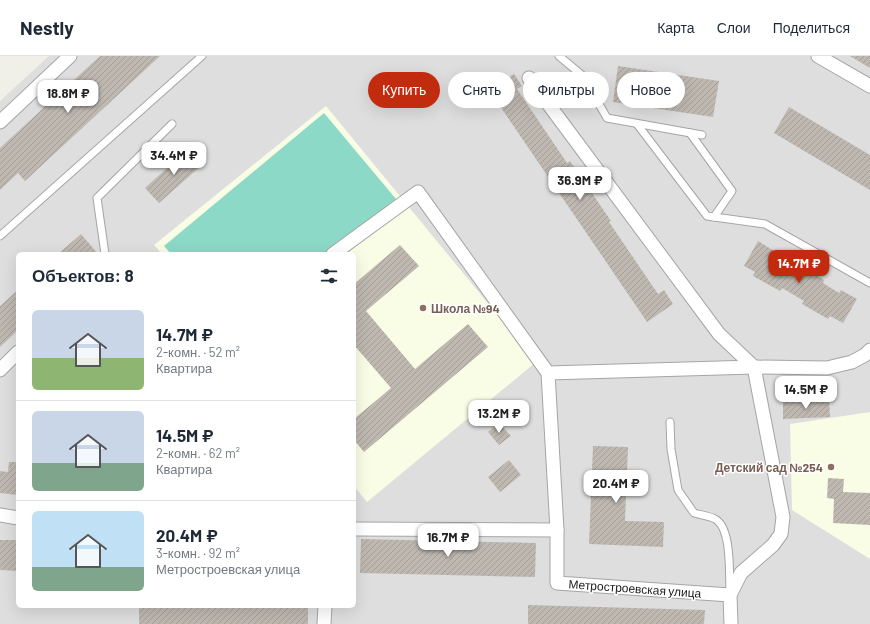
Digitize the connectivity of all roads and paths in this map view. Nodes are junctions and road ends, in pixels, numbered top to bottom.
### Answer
1 (70, 56) edge
2 (202, 56) edge
3 (559, 56) edge
4 (818, 56) edge
5 (870, 86) edge
6 (551, 108) edge
7 (0, 122) edge
8 (172, 124) dead end
9 (637, 124) junction
10 (690, 133) junction
11 (702, 135) dead end
12 (714, 217) junction
13 (0, 236) edge
14 (105, 252) edge
15 (336, 252) edge
16 (870, 282) edge
17 (870, 350) edge
18 (16, 354) edge
19 (754, 367) junction
20 (0, 370) edge
21 (548, 372) junction
22 (670, 422) dead end
23 (0, 515) edge
24 (16, 518) edge
25 (356, 529) edge
26 (557, 530) junction
27 (730, 595) junction
28 (325, 608) edge
29 (324, 624) edge
30 (731, 624) edge

1 - 7 street
2 - 13 lane
3 - 9 lane
4 - 5 street
6 - 19 street
8 - 14 lane
9 - 10 lane
9 - 12 lane
10 - 11 lane
10 - 12 lane
12 - 16 lane
15 - 21 street
17 - 19 street
18 - 20 street
19 - 21 street
19 - 27 street
21 - 26 street
22 - 27 lane
23 - 24 street
25 - 26 street
26 - 27 street, Метростроевская улица
27 - 30 street
28 - 29 street

